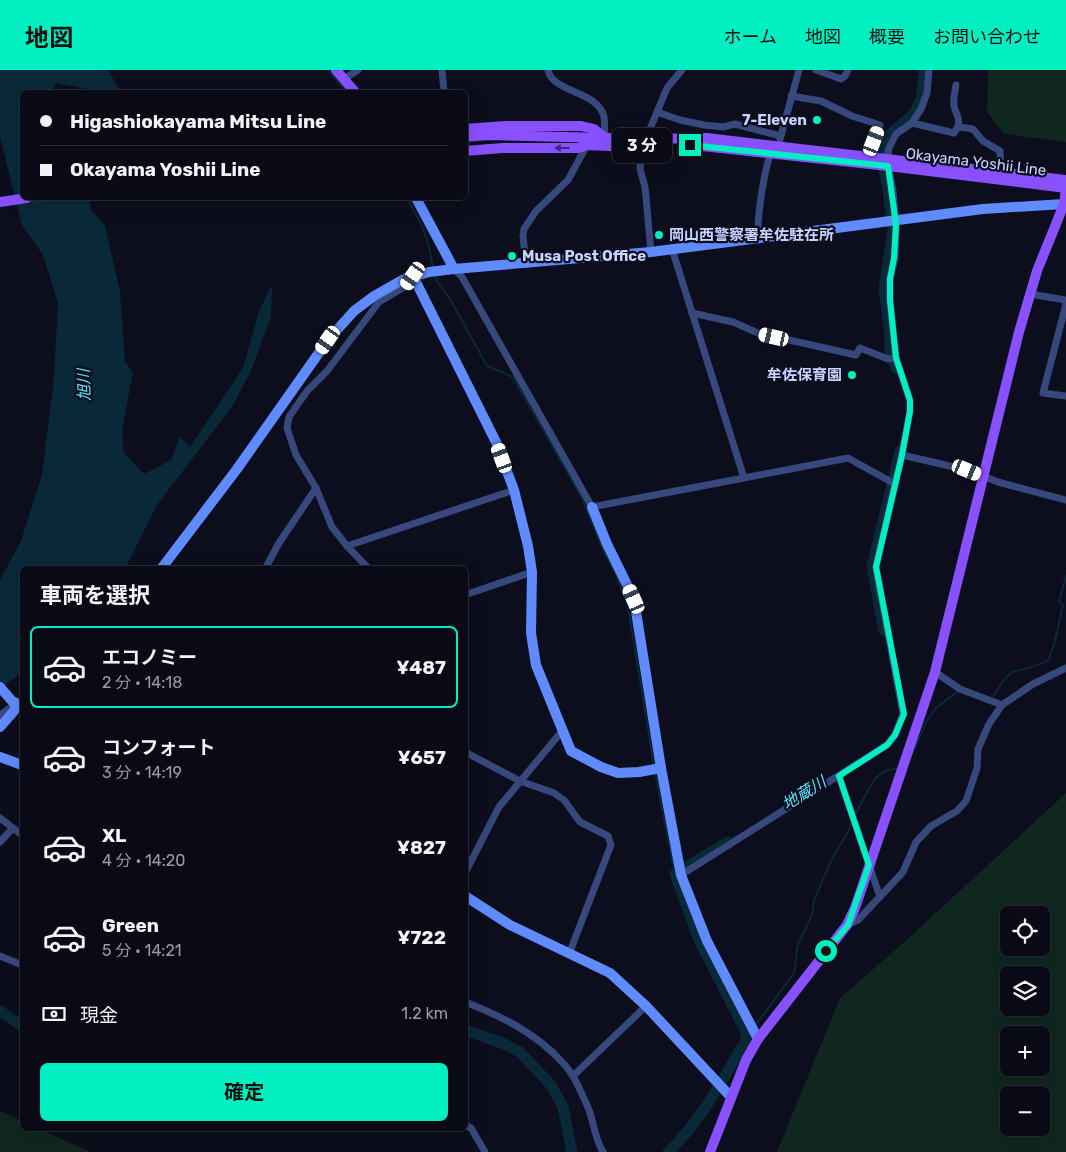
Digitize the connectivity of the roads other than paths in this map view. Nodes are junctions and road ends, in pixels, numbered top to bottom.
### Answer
1 (336, 70) edge
2 (358, 70) edge
3 (442, 70) edge
4 (548, 70) edge
5 (682, 70) edge
6 (799, 70) edge
7 (816, 70) edge
8 (848, 70) edge
9 (928, 70) edge
10 (344, 79) junction
11 (956, 85) dead end
12 (353, 90) edge
13 (444, 90) edge
14 (792, 96) junction
15 (657, 112) junction
16 (912, 124) junction
17 (958, 127) junction
18 (468, 129) edge
19 (468, 137) edge
20 (605, 138) junction
21 (643, 139) junction
22 (587, 141) junction
23 (777, 147) junction
24 (468, 151) edge
25 (869, 157) junction
26 (888, 163) junction
27 (1001, 172) junction
28 (1066, 180) edge
29 (1066, 188) edge
30 (20, 199) edge
31 (417, 200) edge
32 (0, 202) edge
33 (1065, 204) edge
34 (891, 221) junction
35 (758, 238) junction
36 (672, 249) junction
37 (651, 252) junction
38 (526, 264) junction
39 (450, 270) junction
40 (413, 276) junction
41 (1030, 294) junction
42 (1066, 302) edge
43 (692, 313) junction
44 (896, 358) junction
45 (1066, 396) edge
46 (902, 455) junction
47 (984, 476) junction
48 (744, 478) junction
49 (895, 484) junction
50 (316, 488) junction
51 (514, 490) junction
52 (1066, 500) edge
53 (592, 507) junction
54 (347, 546) junction
55 (163, 566) edge
56 (267, 566) edge
57 (365, 566) edge
58 (532, 572) junction
59 (468, 594) edge
60 (1066, 668) edge
61 (935, 672) junction
62 (0, 687) edge
63 (17, 703) edge
64 (1002, 705) junction
65 (0, 715) edge
66 (0, 727) edge
67 (562, 731) junction
68 (468, 754) edge
69 (0, 757) edge
70 (20, 764) edge
71 (661, 768) junction
72 (839, 776) junction
73 (520, 781) junction
74 (0, 818) edge
75 (13, 828) junction
76 (20, 833) edge
77 (0, 842) edge
78 (869, 865) junction
79 (468, 867) edge
80 (681, 875) junction
81 (880, 897) junction
82 (468, 898) edge
83 (848, 925) junction
84 (568, 954) junction
85 (0, 956) edge
86 (20, 964) edge
87 (468, 1003) edge
88 (646, 1006) junction
89 (758, 1039) junction
90 (573, 1076) junction
91 (731, 1097) junction
92 (468, 1126) edge
93 (485, 1152) edge
94 (603, 1152) edge
95 (710, 1152) edge

1 - 10 main road
2 - 10 street
3 - 13 street
4 - 20 street
5 - 15 street
6 - 14 street
7 - 8 street
9 - 16 street
10 - 12 main road
11 - 17 street
14 - 23 street
14 - 25 street
15 - 21 street
15 - 23 street
16 - 17 street
16 - 26 street
17 - 27 street
18 - 20 main road
19 - 22 main road, Okayama Yoshii Line
20 - 21 main road, Okayama Yoshii Line
20 - 22 main road, Okayama Yoshii Line
21 - 22 main road
21 - 23 main road, Okayama Yoshii Line
21 - 37 street
22 -> 24 main road
22 - 38 street
23 - 25 main road, Okayama Yoshii Line
23 - 26 main road, Okayama Yoshii Line
23 - 35 street
25 - 26 main road, Okayama Yoshii Line
26 - 27 main road, Okayama Yoshii Line
26 - 29 main road, Okayama Yoshii Line
26 - 34 street
27 - 28 main road, Okayama Yoshii Line
29 - 33 main road
30 - 32 main road
31 - 39 street
33 - 34 street
33 - 41 main road
34 - 35 street
34 - 44 street
35 - 36 street
36 - 37 street
36 - 43 street
37 - 38 street
38 - 39 street
39 - 40 street
39 - 53 street
40 - 50 street
40 - 51 street
40 - 55 street
41 - 42 street
41 - 47 main road
42 - 45 street
43 - 44 street
43 - 48 street
44 - 46 street
46 - 47 street
46 - 49 street
47 - 52 street
47 - 61 main road
48 - 49 street
48 - 53 street
49 - 72 street
50 - 54 street
50 - 56 street
51 - 54 street
51 - 58 street
53 - 71 street
54 - 57 street
58 - 59 street
58 - 67 street
60 - 64 street
61 - 64 street
61 - 78 main road
62 - 63 street
63 - 65 street
63 - 66 street
64 - 81 street
67 - 71 street
67 - 73 street
68 - 73 street
69 - 70 street
71 - 80 street
72 - 78 street
72 - 80 street
73 - 79 street
73 - 84 street
74 - 75 street
75 - 76 street
75 - 77 street
78 - 81 street
78 - 83 main road
80 - 89 street
81 - 83 street
82 - 84 street
83 - 89 main road
84 - 88 street
85 - 86 street
87 - 90 street
88 - 90 street
88 - 91 street
89 - 91 main road
90 - 94 street
91 - 95 main road
92 - 93 street

